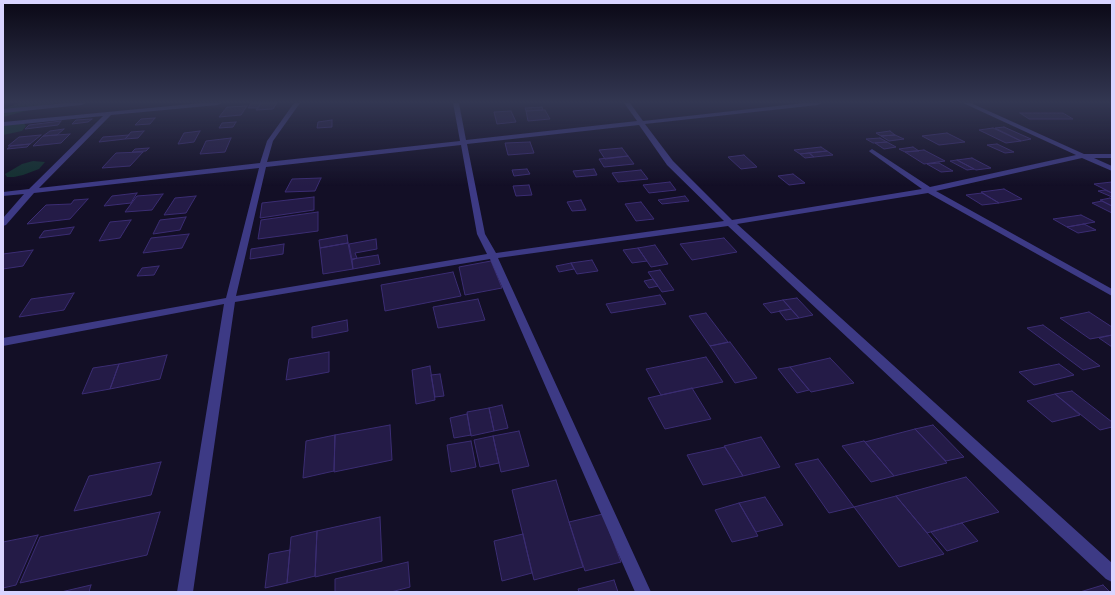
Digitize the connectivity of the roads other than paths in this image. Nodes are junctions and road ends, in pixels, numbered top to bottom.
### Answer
1 (92, 131) edge
2 (277, 131) edge
3 (461, 131) edge
4 (563, 131) edge
5 (647, 131) edge
6 (1028, 131) edge
7 (463, 142) junction
8 (872, 151) dead end
9 (1084, 156) junction
10 (1112, 156) edge
11 (263, 164) junction
12 (1112, 169) edge
13 (32, 190) junction
14 (929, 190) junction
15 (3, 194) edge
16 (3, 223) edge
17 (730, 223) junction
18 (493, 256) junction
19 (1112, 293) edge
20 (230, 300) junction
21 (3, 342) edge
22 (1112, 574) edge
23 (185, 592) edge
24 (643, 592) edge

1 - 13 street
2 - 11 street
3 - 7 street
4 - 7 street
5 - 17 street
6 - 9 street
7 - 11 street
7 - 18 street
8 - 14 street
9 - 10 street
9 - 12 street
9 - 14 street
11 - 13 street
11 - 20 street
13 - 15 street
13 - 16 street
14 - 17 street
14 - 19 street
17 - 18 street
17 - 22 street
18 - 20 street
18 - 24 street
20 - 21 street
20 - 23 street

